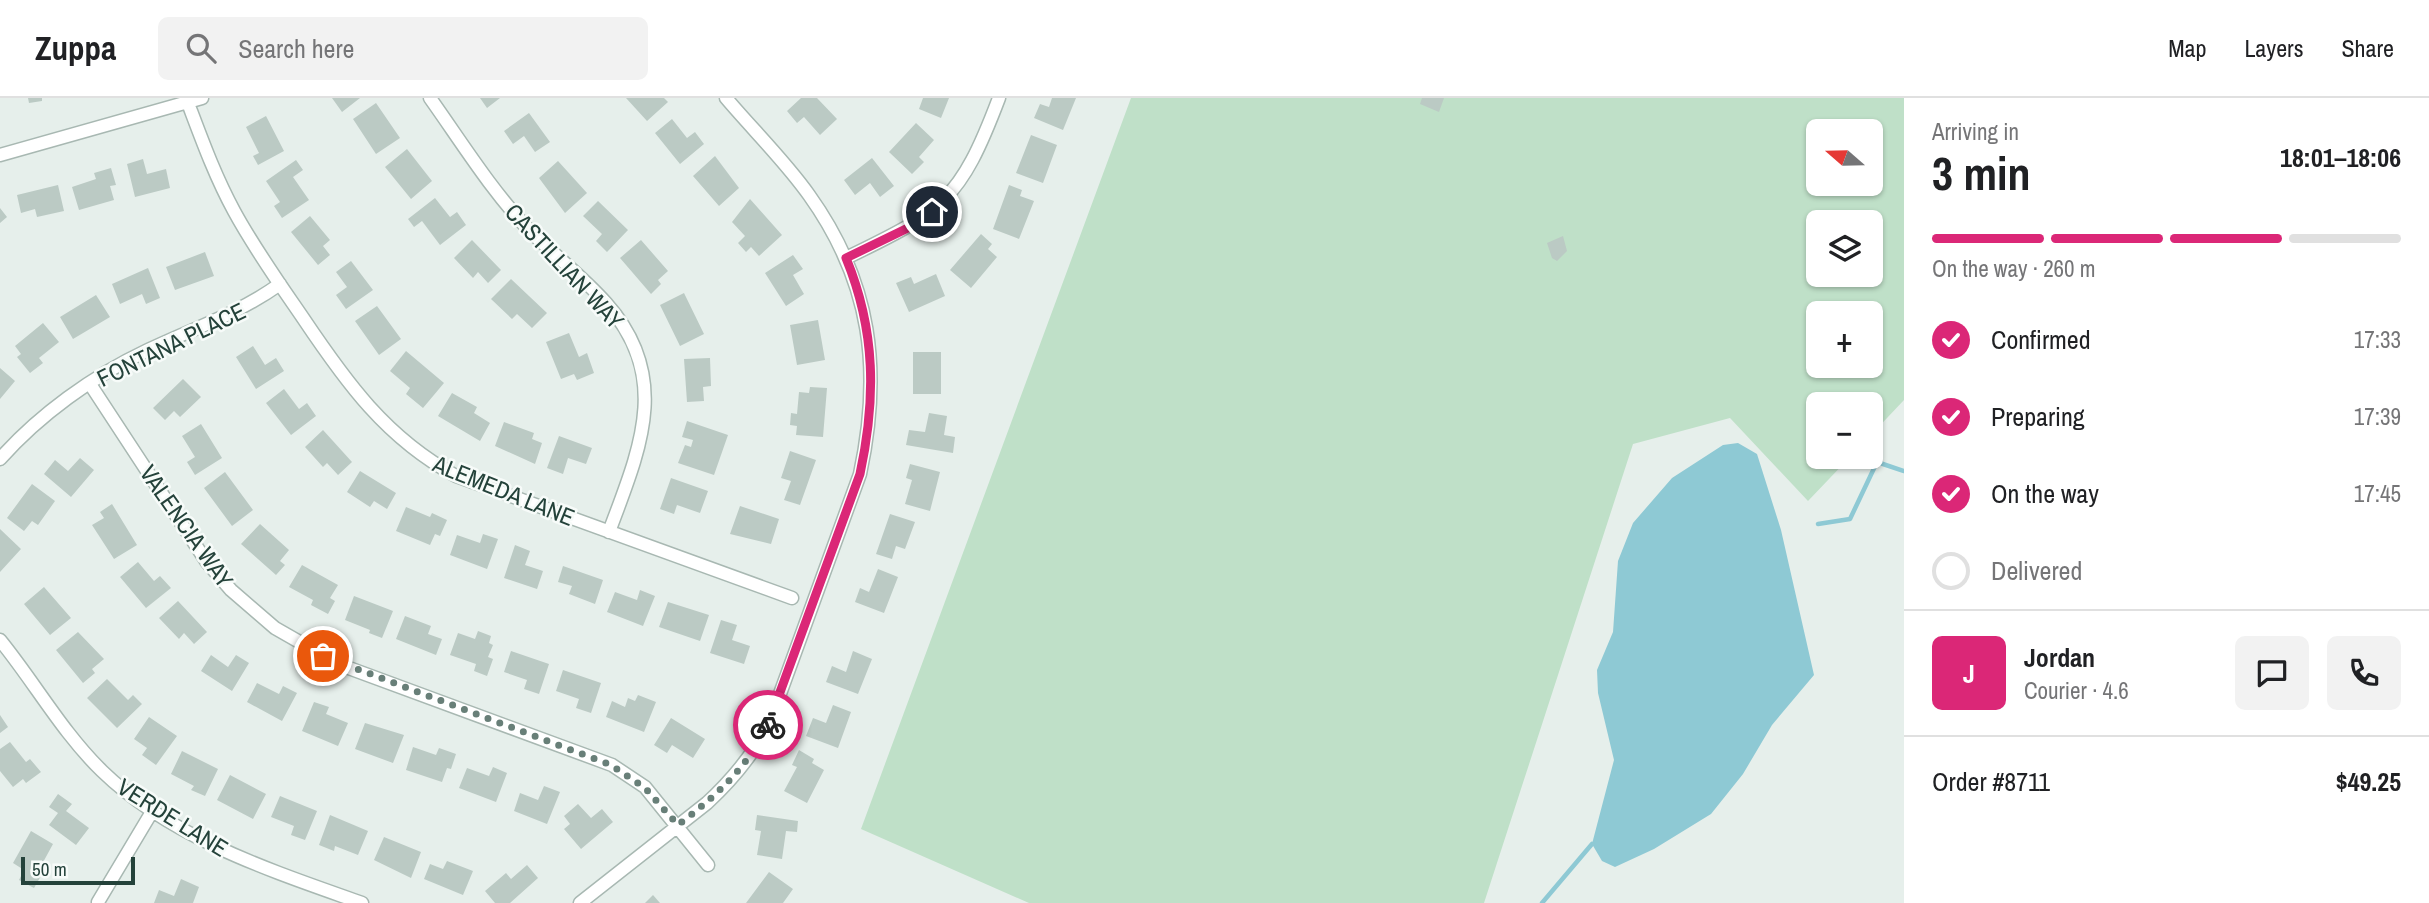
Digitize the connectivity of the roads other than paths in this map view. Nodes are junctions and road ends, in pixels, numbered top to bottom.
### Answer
1 (202, 98) edge
2 (430, 98) edge
3 (726, 98) edge
4 (999, 98) edge
5 (188, 103) junction
6 (0, 155) edge
7 (846, 258) junction
8 (280, 284) junction
9 (90, 384) junction
10 (0, 459) edge
11 (609, 532) junction
12 (792, 598) dead end
13 (0, 640) edge
14 (153, 810) junction
15 (678, 825) junction
16 (708, 865) dead end
17 (98, 902) edge
18 (362, 903) edge
19 (580, 903) edge

1 - 5 street
2 - 11 street, CASTILLIAN WAY
3 - 7 street
4 - 7 street
5 - 6 street
5 - 8 street, ALEMEDA LANE
7 - 15 street
8 - 9 street, FONTANA PLACE
8 - 11 street, ALEMEDA LANE
9 - 10 street, FONTANA PLACE
9 - 15 street, VALENCIA WAY
11 - 12 street, ALEMEDA LANE
13 - 14 street, VERDE LANE
14 - 17 street
14 - 18 street, VERDE LANE
15 - 16 street, VALENCIA WAY
15 - 19 street

